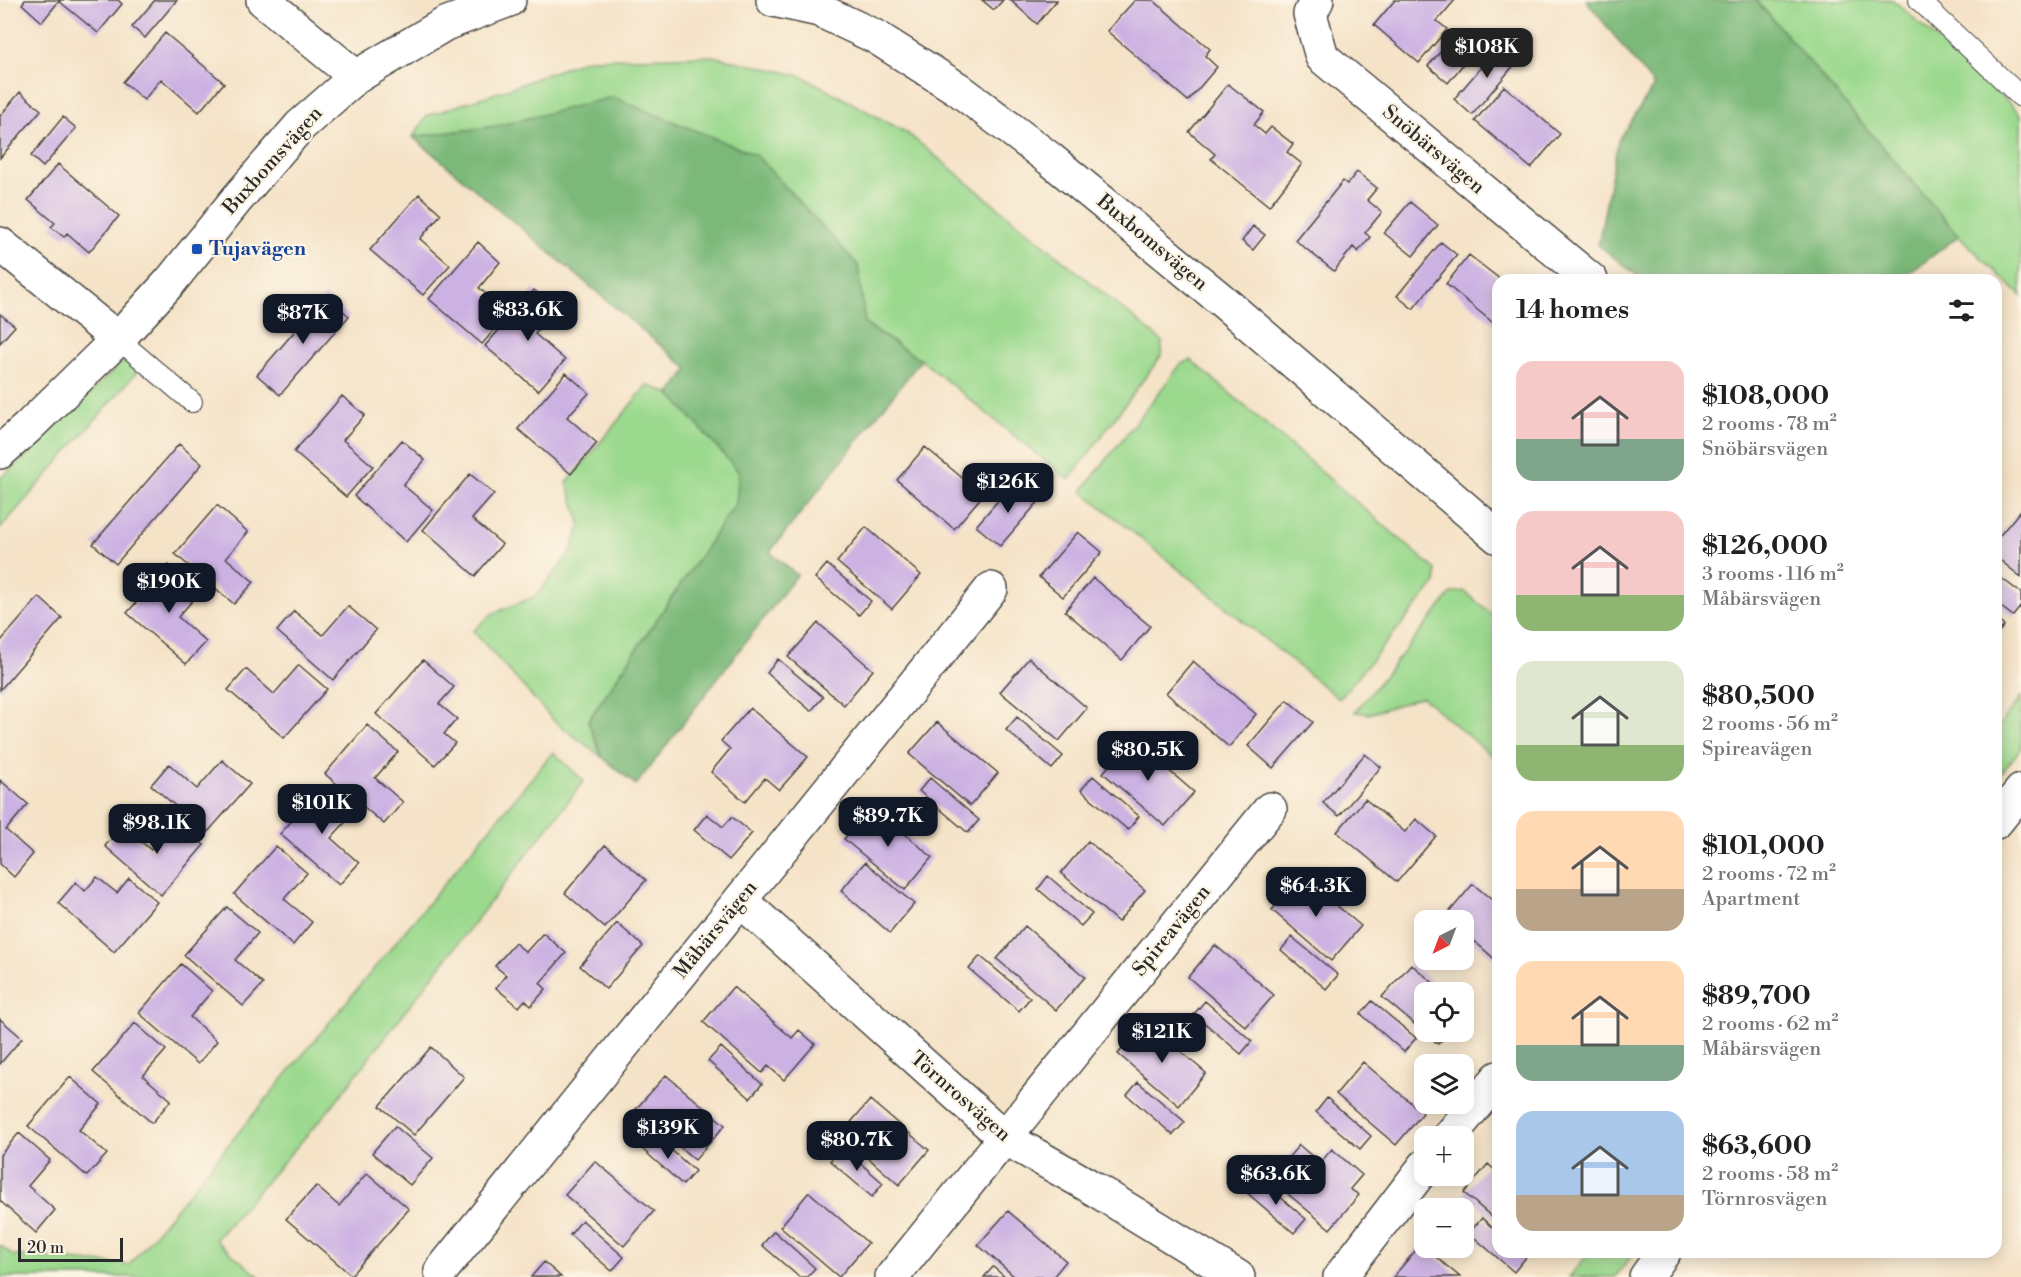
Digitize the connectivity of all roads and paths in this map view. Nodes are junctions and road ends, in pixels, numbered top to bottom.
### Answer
1 (263, 0) edge
2 (509, 0) edge
3 (1317, 0) edge
4 (1919, 0) edge
5 (783, 1) edge
6 (356, 77) junction
7 (2021, 97) edge
8 (0, 244) edge
9 (1584, 274) edge
10 (118, 339) junction
11 (192, 402) dead end
12 (0, 452) edge
13 (1492, 532) edge
14 (992, 589) dead end
15 (2021, 791) edge
16 (1270, 809) dead end
17 (2002, 815) edge
18 (740, 900) junction
19 (1492, 1085) edge
20 (1458, 1126) edge
21 (1005, 1138) junction
22 (1414, 1180) edge
23 (1660, 1258) edge
24 (441, 1271) dead end
25 (892, 1277) edge
26 (1238, 1277) edge
27 (1340, 1277) edge
28 (1646, 1277) edge

1 - 6 street
2 - 6 street, Buxbomsvägen
3 - 9 street, Snöbärsvägen
4 - 7 lane
5 - 13 street, Buxbomsvägen
6 - 10 street, Buxbomsvägen
8 - 10 street
10 - 11 lane
10 - 12 street, Buxbomsvägen
14 - 18 street, Måbärsvägen
15 - 17 street
16 - 21 street, Spireavägen
18 - 21 street, Törnrosvägen
18 - 24 street, Måbärsvägen
19 - 20 street
21 - 25 street, Spireavägen
21 - 26 street, Törnrosvägen
22 - 27 street
23 - 28 street

